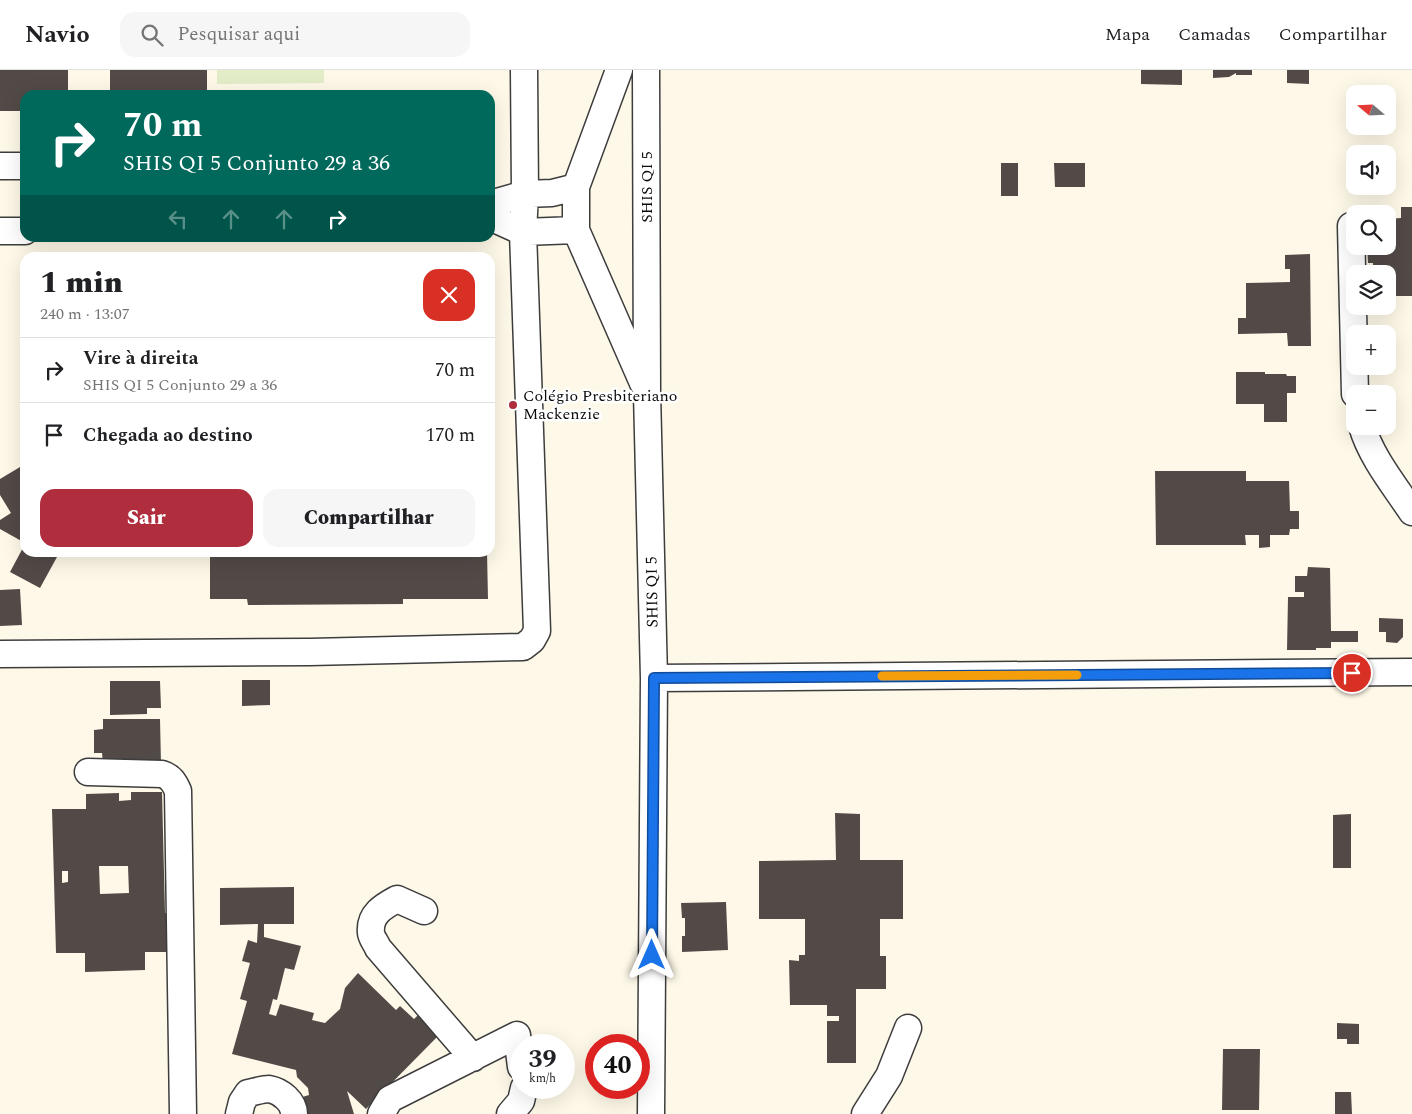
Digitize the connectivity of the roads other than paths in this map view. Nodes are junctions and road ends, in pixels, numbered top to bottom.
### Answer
1 (524, 70) edge
2 (619, 70) edge
3 (646, 70) edge
4 (0, 166) edge
5 (20, 166) edge
6 (576, 187) junction
7 (525, 194) junction
8 (495, 203) edge
9 (495, 219) edge
10 (576, 230) junction
11 (0, 231) edge
12 (20, 231) edge
13 (523, 232) junction
14 (1352, 255) edge
15 (1355, 385) edge
16 (647, 393) junction
17 (1365, 435) edge
18 (1412, 512) edge
19 (0, 654) edge
20 (1412, 672) edge
21 (654, 678) junction
22 (88, 772) dead end
23 (424, 911) dead end
24 (908, 1028) dead end
25 (510, 1039) edge
26 (472, 1058) junction
27 (521, 1099) edge
28 (183, 1114) edge
29 (239, 1114) edge
30 (294, 1114) edge
31 (381, 1114) edge
32 (510, 1114) edge
33 (651, 1114) edge
34 (866, 1114) edge

1 - 7 street
2 - 6 street
3 - 16 street, SHIS QI 5
4 - 5 street
6 - 7 street
6 - 10 street
7 - 8 street
7 - 13 street
9 - 13 street
10 - 13 street
10 - 16 street
11 - 12 street
13 - 19 street
14 - 15 street
16 - 21 street, SHIS QI 5
17 - 18 street
20 - 21 street
21 - 33 street, SHIS QI 5
22 - 28 street
23 - 26 street
24 - 34 street
25 - 26 street
26 - 31 street
27 - 32 street
29 - 30 street

